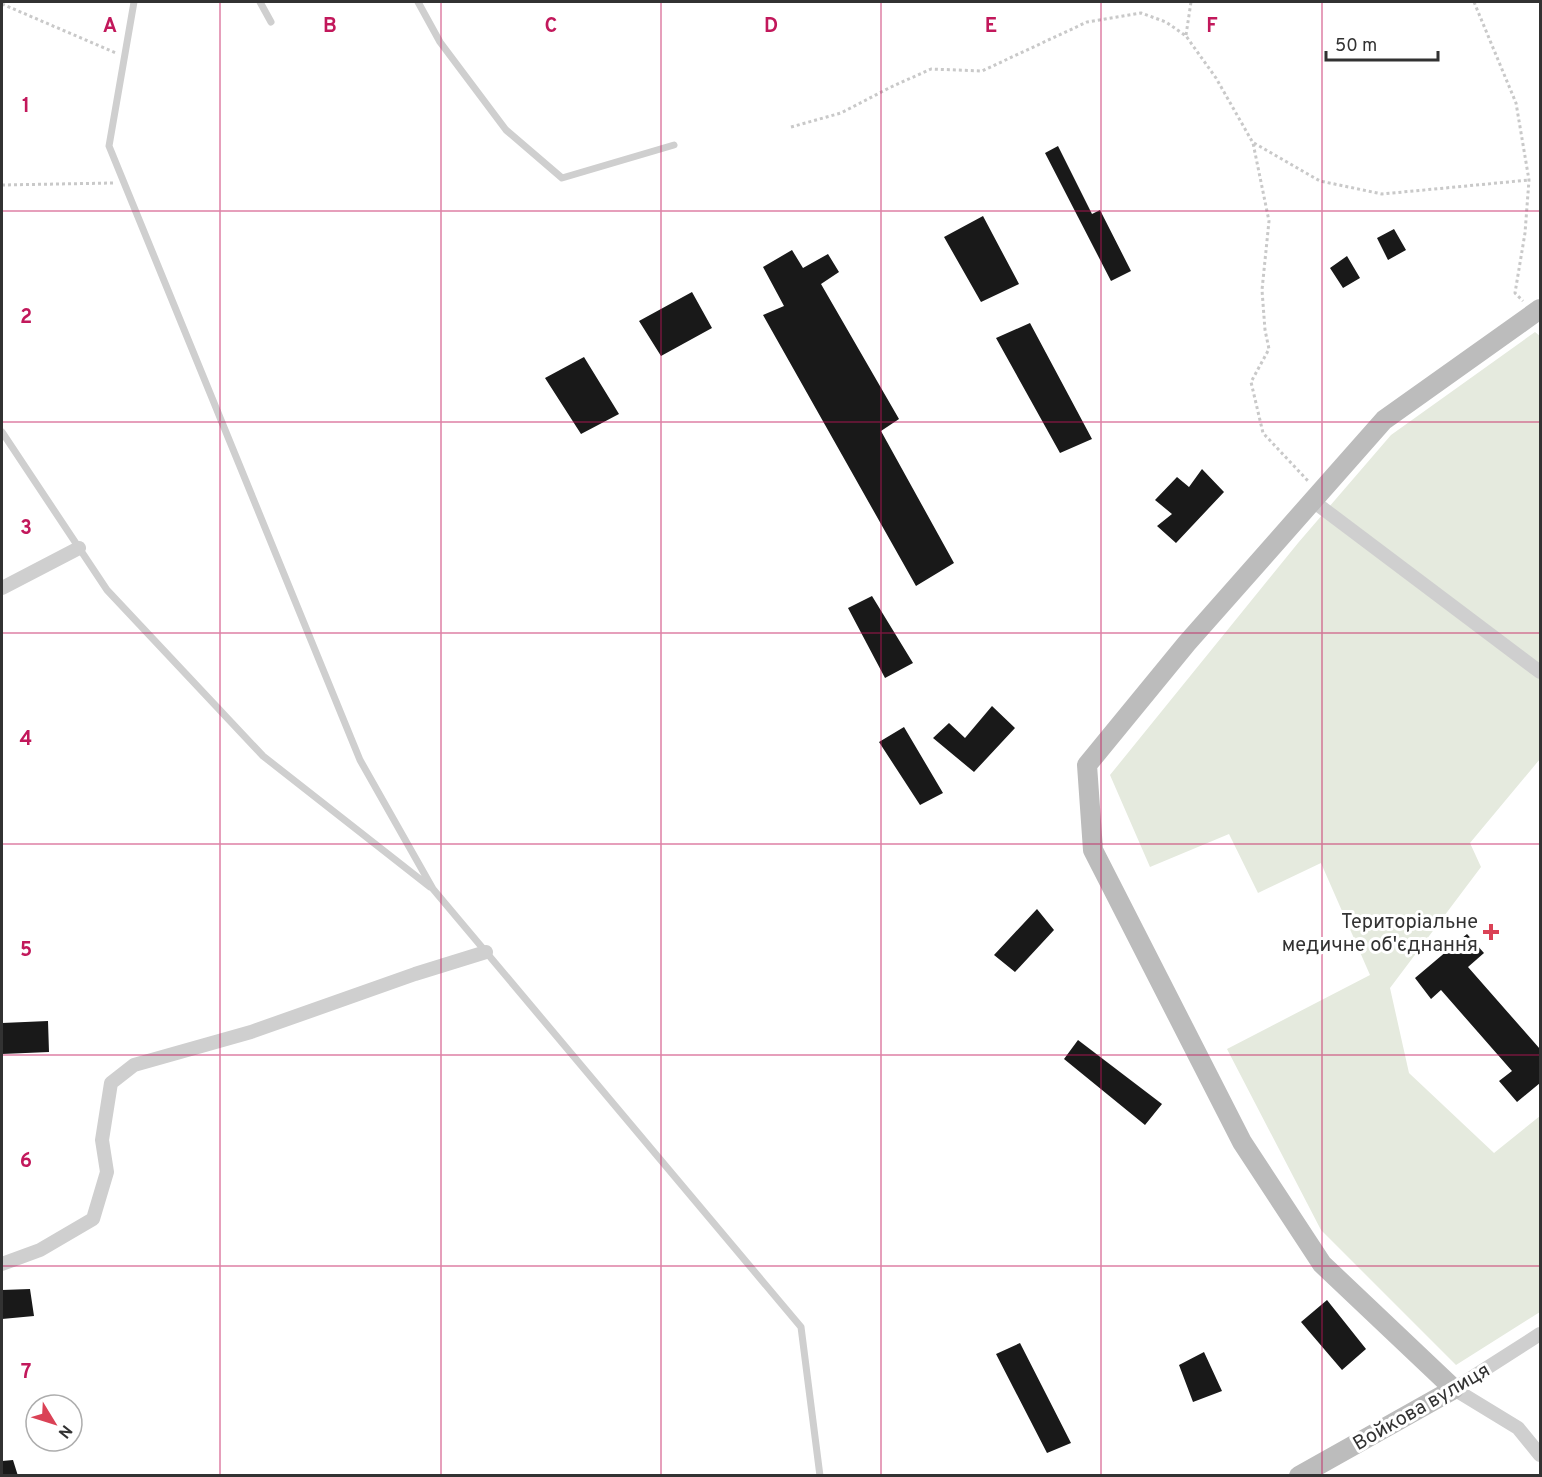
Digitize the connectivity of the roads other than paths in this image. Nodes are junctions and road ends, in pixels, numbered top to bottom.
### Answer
1 (134, 2) edge
2 (260, 2) edge
3 (418, 2) edge
4 (271, 22) dead end
5 (674, 145) dead end
6 (1539, 313) edge
7 (2, 432) edge
8 (1316, 497) junction
9 (79, 548) junction
10 (2, 588) edge
11 (1540, 672) edge
12 (433, 889) junction
13 (486, 952) junction
14 (2, 1264) edge
15 (1540, 1334) edge
16 (1454, 1389) junction
17 (1540, 1455) edge
18 (820, 1476) edge
19 (1299, 1476) edge

1 - 12 lane
2 - 4 lane
3 - 5 lane
6 - 8 street
7 - 9 lane
8 - 11 street
8 - 16 street
9 - 10 street
9 - 12 lane
12 - 13 lane
13 - 14 street
13 - 18 lane
15 - 16 street, Войкова вулиця
16 - 17 street
16 - 19 street, Войкова вулиця

